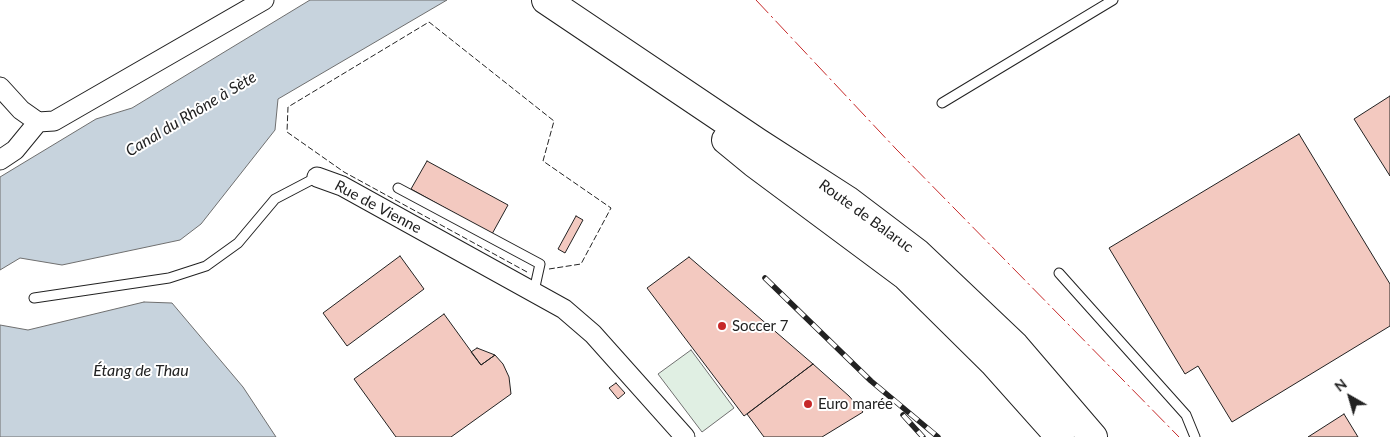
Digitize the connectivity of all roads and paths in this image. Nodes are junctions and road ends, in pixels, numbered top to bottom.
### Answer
1 (264, 0) edge
2 (546, 0) edge
3 (1113, 0) edge
4 (602, 38) junction
5 (0, 87) edge
6 (942, 102) dead end
7 (38, 122) junction
8 (0, 160) edge
9 (317, 177) joint
10 (398, 188) dead end
11 (1059, 273) dead end
12 (534, 292) junction
13 (34, 298) dead end
14 (686, 437) edge
15 (1060, 437) edge
16 (1093, 437) edge
17 (1194, 437) edge

1 - 7 street
2 - 4 main road, Route de Balaruc
3 - 6 lane
4 - 15 main road, Route de Balaruc
4 - 16 main road, Route de Balaruc
5 - 7 street
7 - 8 street
9 - 12 street, Rue de Vienne
9 - 13 lane, Rue de Vienne
10 - 12 lane
11 - 17 lane
12 - 14 street, Rue de Vienne

